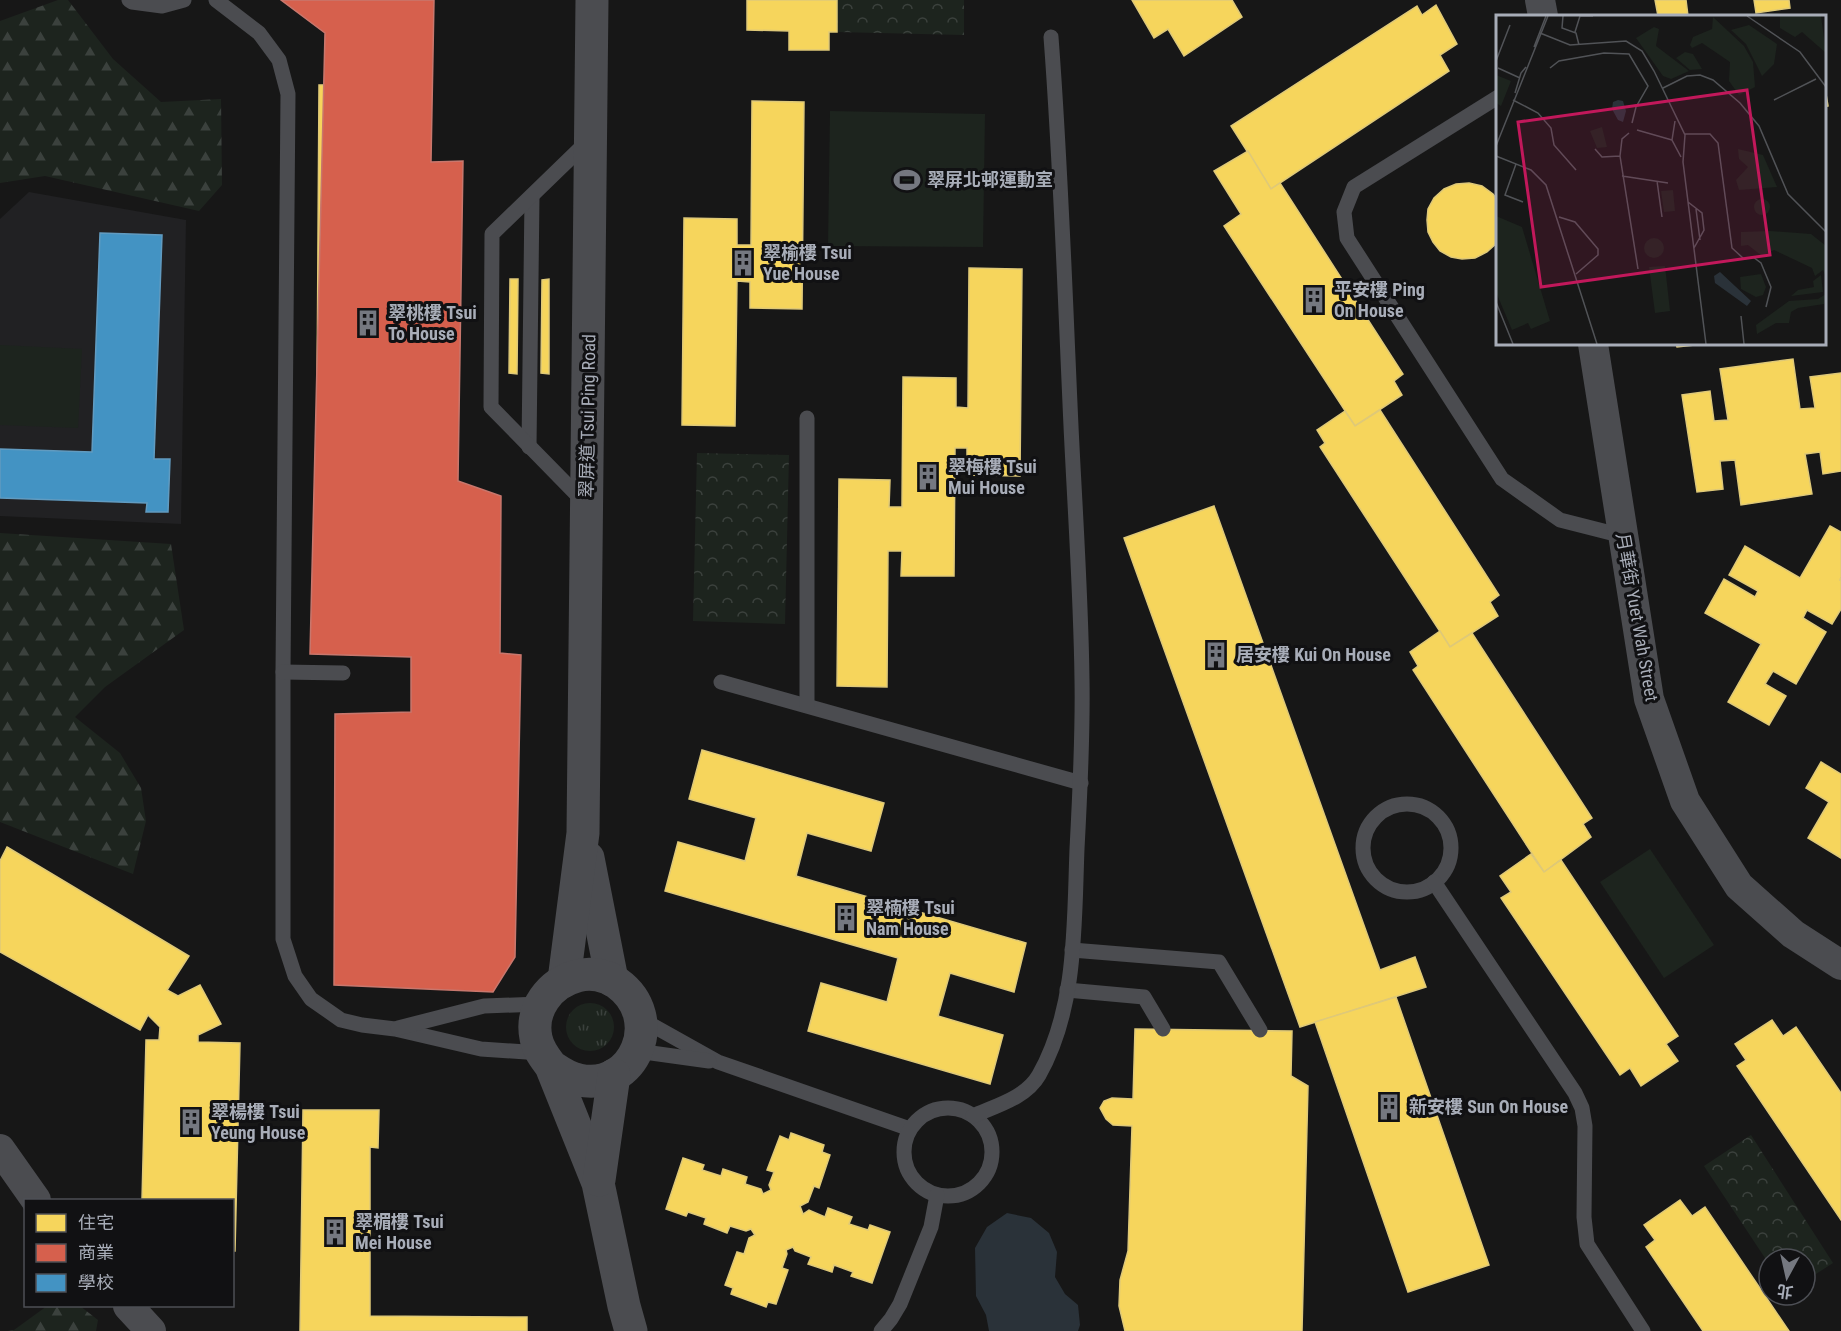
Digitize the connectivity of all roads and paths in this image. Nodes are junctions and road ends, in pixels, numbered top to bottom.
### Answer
1 (129, 0) edge
2 (184, 0) edge
3 (216, 0) edge
4 (592, 0) edge
5 (1540, 0) edge
6 (1543, 15) edge
7 (1051, 37) dead end
8 (1496, 98) edge
9 (591, 139) junction
10 (532, 196) junction
11 (1593, 345) edge
12 (807, 418) dead end
13 (529, 447) junction
14 (587, 505) junction
15 (1623, 536) junction
16 (283, 672) junction
17 (343, 673) dead end
18 (721, 682) dead end
19 (807, 705) junction
20 (1081, 783) junction
21 (583, 833) junction
22 (1434, 882) junction
23 (1072, 950) junction
24 (1841, 965) edge
25 (564, 980) junction
26 (612, 980) junction
27 (1067, 990) junction
28 (540, 1004) junction
29 (642, 1019) junction
30 (395, 1029) junction
31 (1162, 1029) dead end
32 (1260, 1030) dead end
33 (637, 1051) junction
34 (546, 1059) junction
35 (718, 1062) junction
36 (614, 1075) junction
37 (973, 1116) junction
38 (910, 1129) junction
39 (0, 1149) edge
40 (598, 1183) junction
41 (937, 1196) junction
42 (35, 1199) edge
43 (130, 1307) edge
44 (152, 1331) edge
45 (631, 1331) edge
46 (880, 1331) edge
47 (1643, 1331) edge

1 - 2 lane
3 - 16 lane
4 - 9 street, 翠屏道 Tsui Ping Road
5 - 6 street
7 - 20 lane
8 - 15 lane
9 - 10 lane
9 - 14 street, 翠屏道 Tsui Ping Road
10 - 13 lane
10 - 13 lane
11 - 15 street, 月華街 Yuet Wah Street
12 - 19 lane
13 - 14 lane
14 - 21 street, 翠屏道 Tsui Ping Road
15 - 24 street, 月華街 Yuet Wah Street
16 - 17 lane
16 - 30 lane
18 - 19 lane
19 - 20 lane
20 - 23 lane
21 - 25 street, 翠屏道 Tsui Ping Road
21 - 26 street, 翠屏道 Tsui Ping Road
22 - 22 lane
22 - 47 lane
23 - 27 lane
23 - 32 lane
25 - 26 street
25 - 28 street
26 - 29 street
27 - 31 lane
27 - 37 lane
28 - 30 lane
28 - 34 street
29 - 33 street
29 - 35 lane
30 - 34 lane
33 - 35 lane
33 - 36 street
34 - 36 street
34 - 40 street
35 - 38 lane
36 - 40 street
37 - 38 lane
37 - 41 lane
38 - 41 lane
39 - 42 street
40 - 45 street
41 - 46 lane
43 - 44 street

